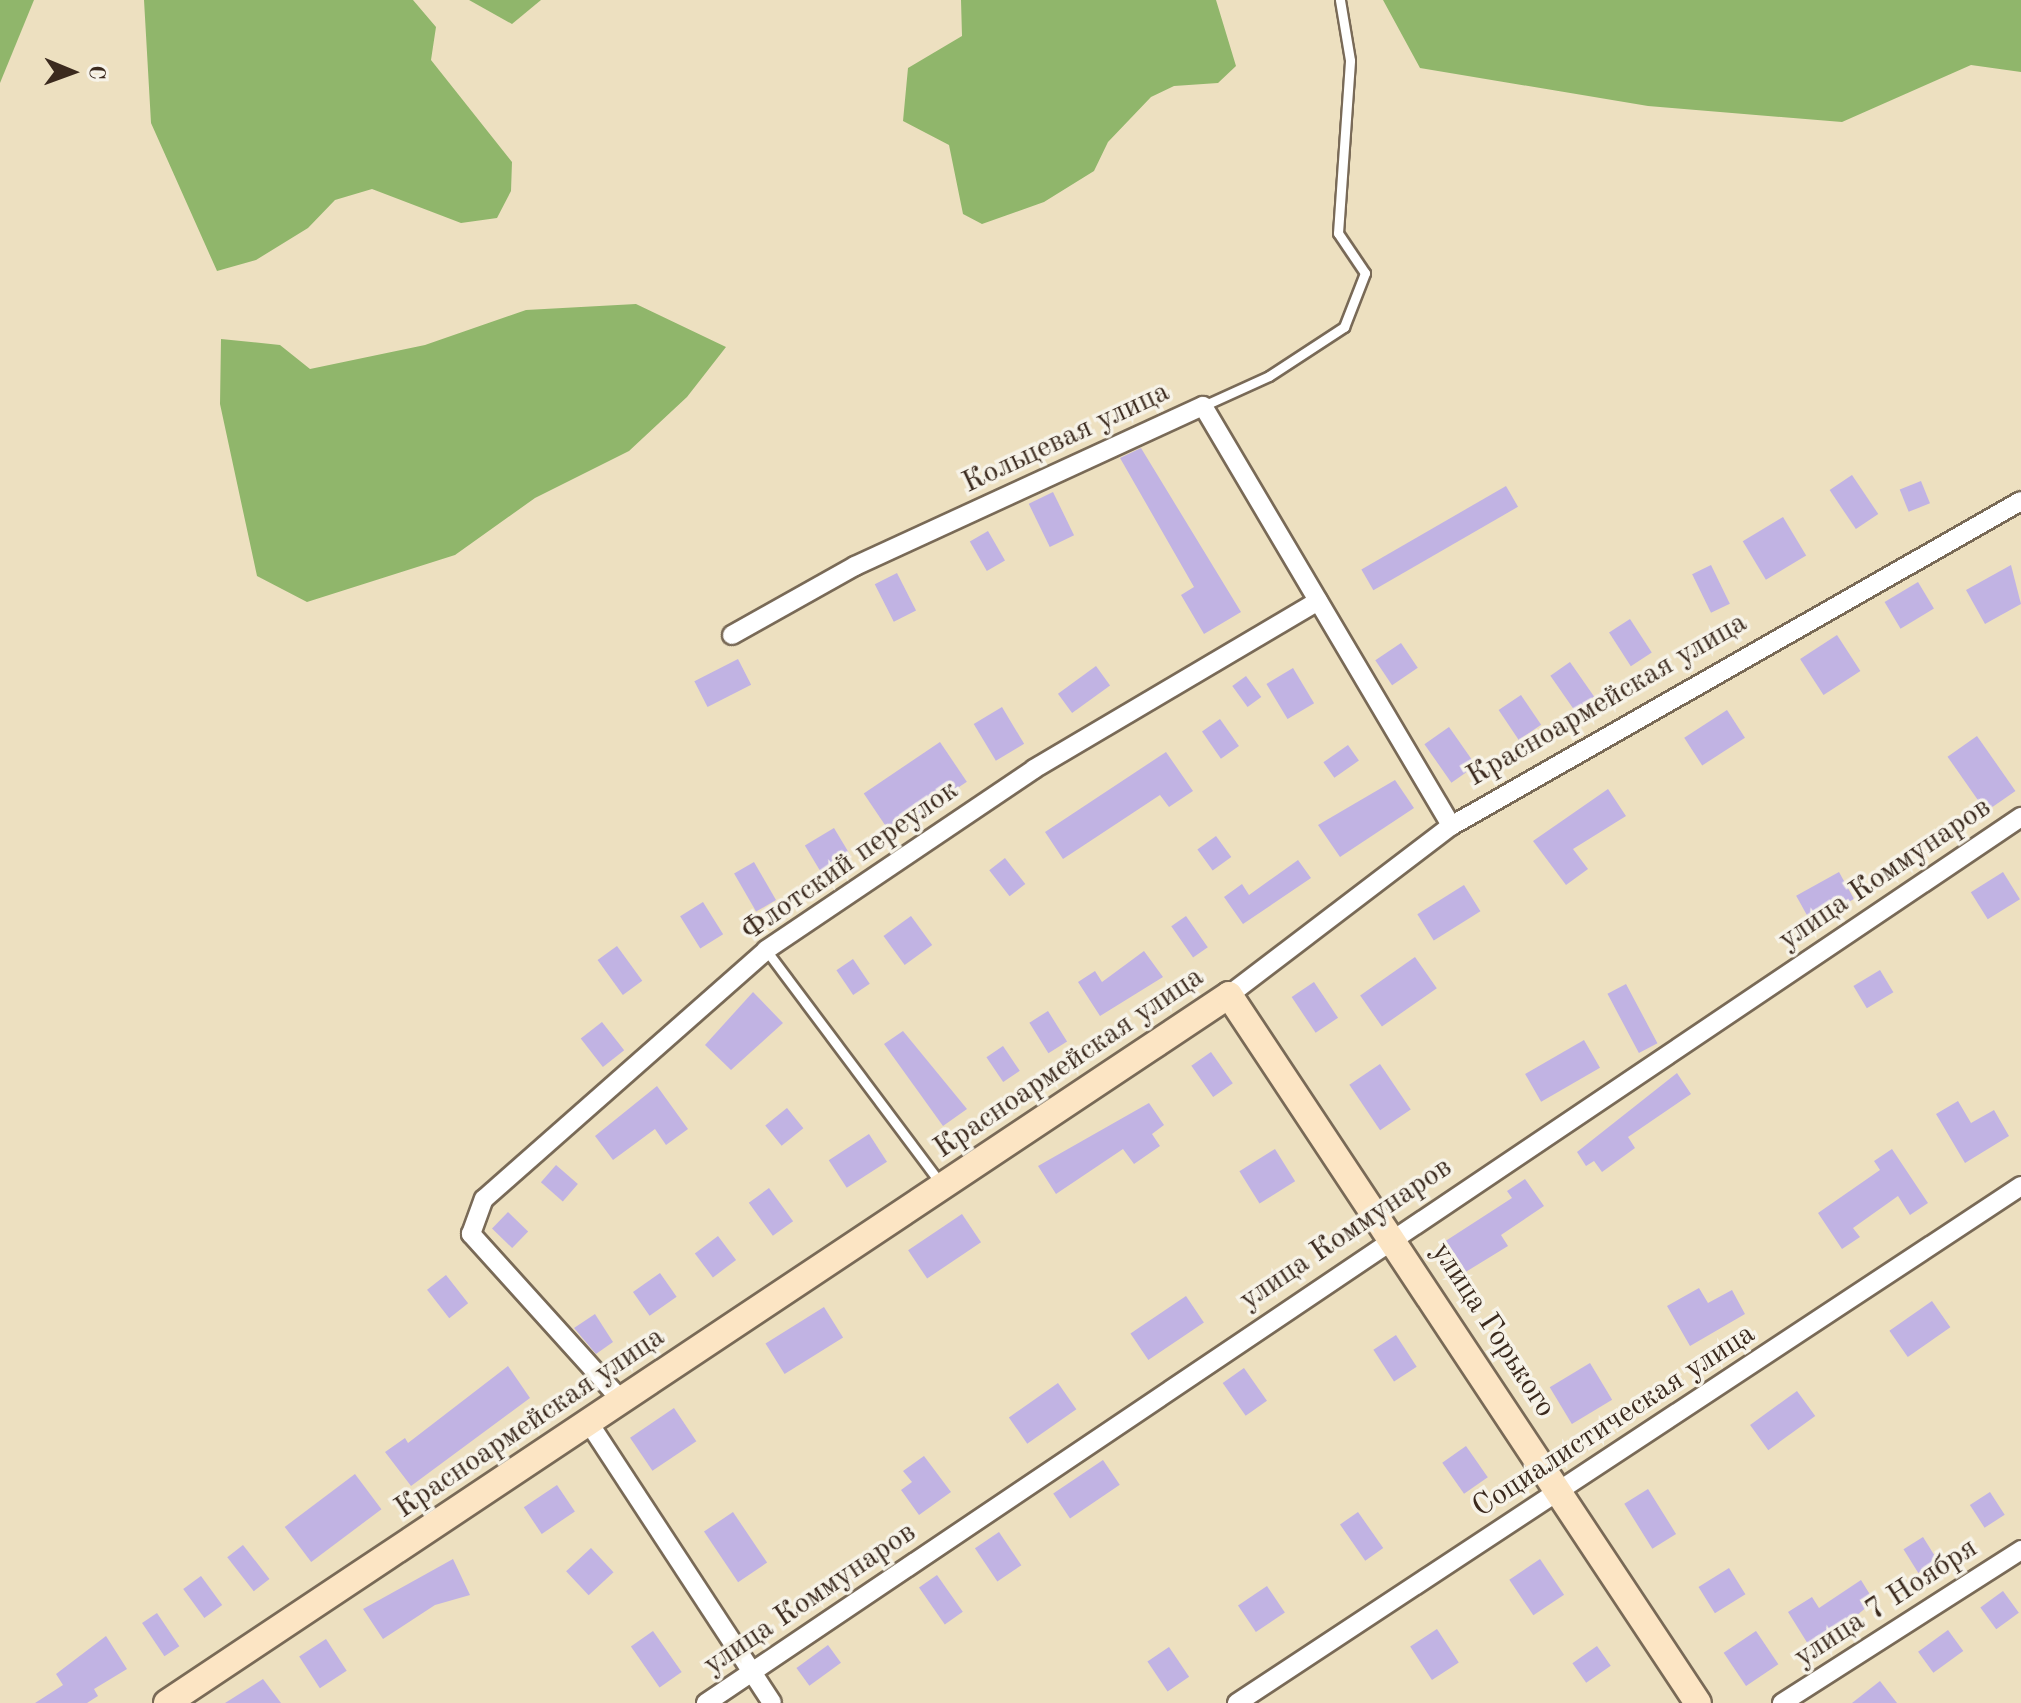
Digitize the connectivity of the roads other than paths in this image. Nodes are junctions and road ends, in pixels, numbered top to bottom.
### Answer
1 (1340, 0) edge
2 (1203, 406) junction
3 (2021, 501) edge
4 (1318, 601) junction
5 (732, 635) dead end
6 (2021, 817) edge
7 (1451, 826) junction
8 (766, 950) junction
9 (1229, 995) junction
10 (942, 1186) junction
11 (2021, 1186) edge
12 (1392, 1235) junction
13 (621, 1400) junction
14 (589, 1423) junction
15 (1559, 1491) junction
16 (2021, 1550) edge
17 (753, 1673) junction
18 (167, 1703) edge
19 (706, 1703) edge
20 (772, 1703) edge
21 (1237, 1703) edge
22 (1698, 1703) edge
23 (1782, 1703) edge

1 - 2 lane
2 - 4 street, Кольцевая улица
2 - 5 street, Кольцевая улица
3 - 7 street, Красноармейская улица
4 - 7 street, Кольцевая улица
4 - 8 street, Флотский переулок
6 - 12 street, улица Коммунаров
7 - 9 street, Красноармейская улица
8 - 10 lane
8 - 13 street, Флотский переулок
9 - 10 street, Красноармейская улица
9 - 12 street, улица Горького
10 - 13 street, Красноармейская улица
11 - 15 street, Социалистическая улица
12 - 15 street, улица Горького
12 - 17 street, улица Коммунаров
13 - 14 street, Красноармейская улица
14 - 17 street
14 - 18 street, Красноармейская улица
15 - 21 street, Социалистическая улица
15 - 22 street, улица Горького
16 - 23 street, улица 7 Ноября
17 - 19 street, улица Коммунаров
17 - 20 street

